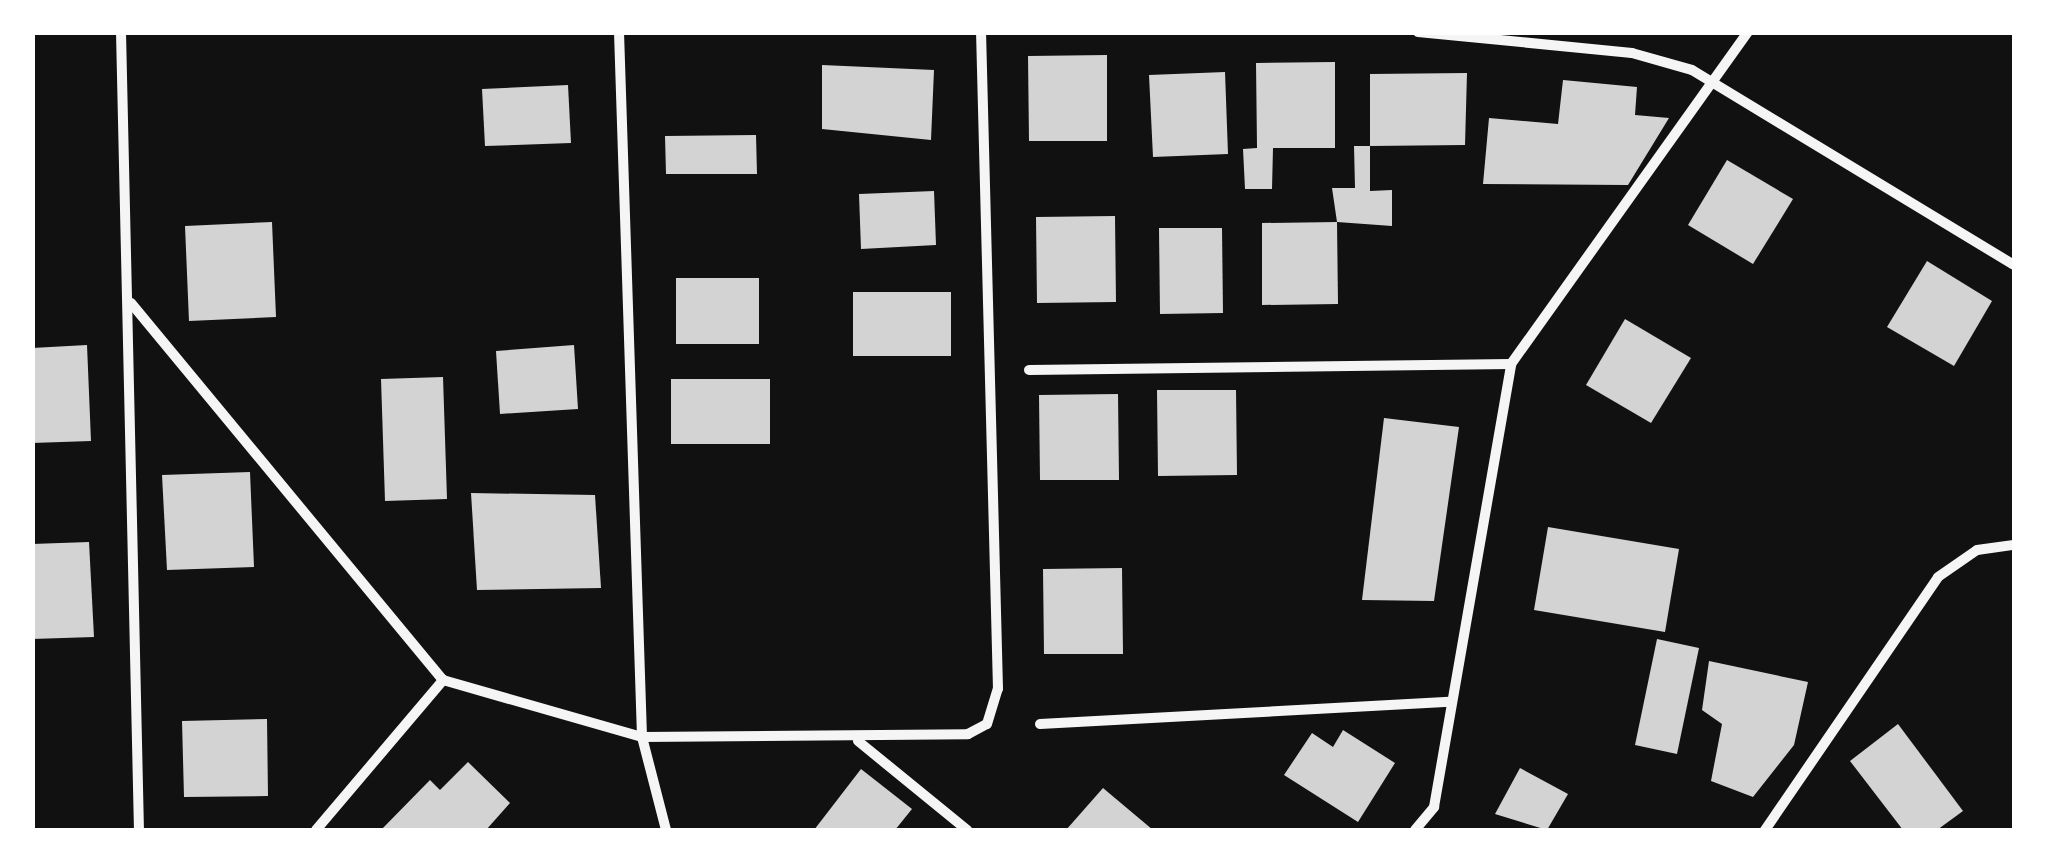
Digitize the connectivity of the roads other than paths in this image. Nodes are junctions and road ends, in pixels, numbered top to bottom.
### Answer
1 (120, 32) edge
2 (619, 32) edge
3 (981, 32) edge
4 (1418, 32) edge
5 (1748, 32) edge
6 (1714, 83) junction
7 (2014, 265) edge
8 (131, 303) junction
9 (1511, 364) junction
10 (1029, 370) dead end
11 (2014, 545) edge
12 (443, 680) junction
13 (1450, 702) junction
14 (1040, 724) dead end
15 (642, 737) junction
16 (858, 741) junction
17 (140, 830) edge
18 (316, 830) edge
19 (666, 830) edge
20 (968, 830) edge
21 (1415, 830) edge
22 (1765, 830) edge

1 - 8 street
2 - 15 street
3 - 16 street
4 - 6 street
5 - 6 street
6 - 7 street
6 - 9 street
8 - 12 street
8 - 17 street
9 - 10 street
9 - 13 street
11 - 22 street
12 - 15 street
12 - 18 street
13 - 14 street
13 - 21 street
15 - 16 street
15 - 19 street
16 - 20 street

